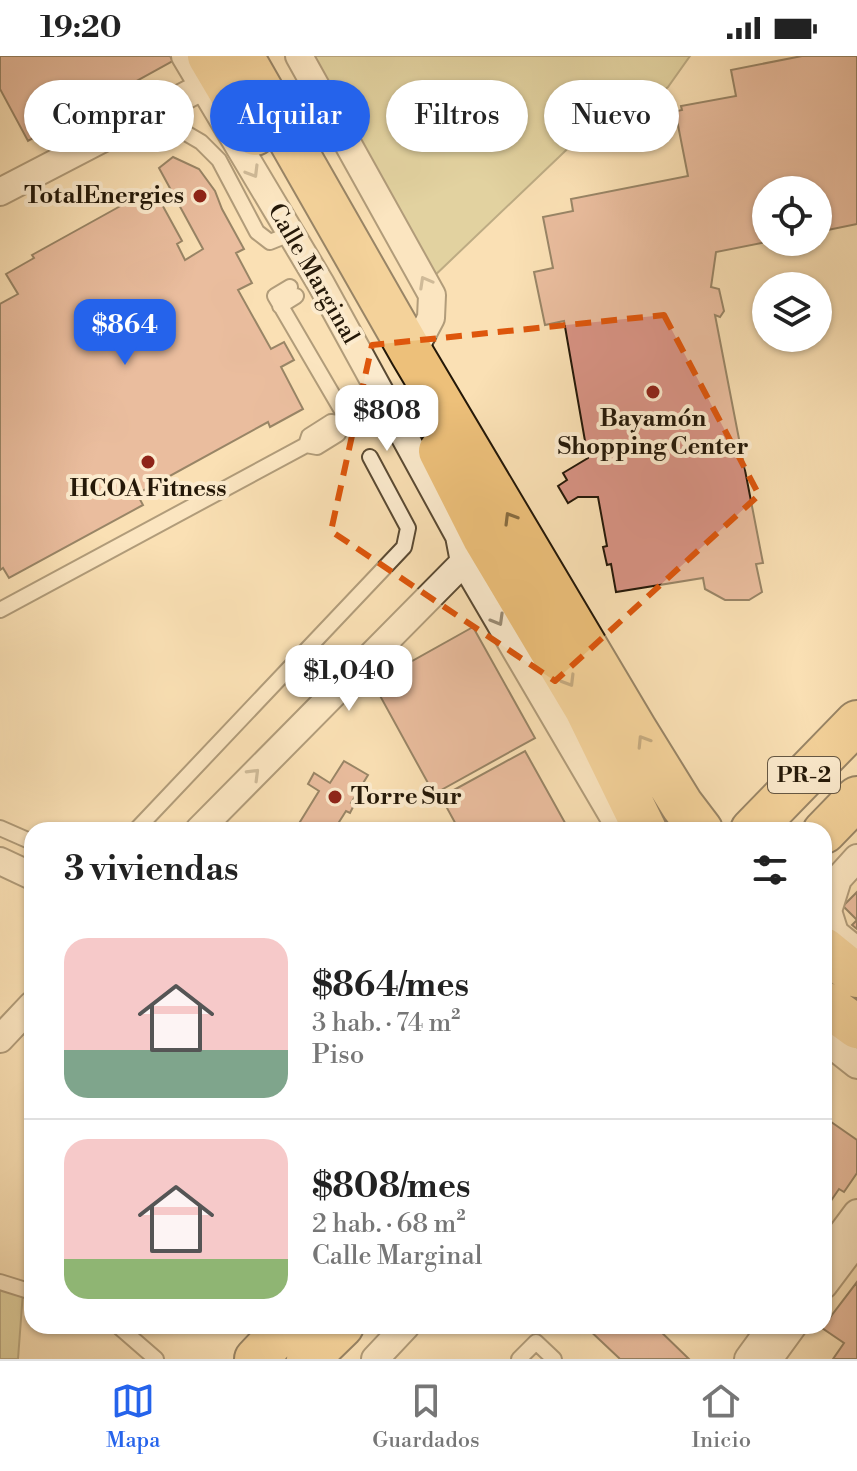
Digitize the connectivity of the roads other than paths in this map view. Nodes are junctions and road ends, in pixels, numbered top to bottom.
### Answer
1 (185, 56) edge
2 (242, 56) edge
3 (299, 56) edge
4 (206, 72) edge
5 (194, 138) edge
6 (77, 152) edge
7 (0, 192) edge
8 (290, 234) junction
9 (291, 287) dead end
10 (412, 354) junction
11 (385, 400) junction
12 (345, 422) junction
13 (370, 457) dead end
14 (464, 562) junction
15 (0, 610) edge
16 (857, 722) edge
17 (673, 791) junction
18 (857, 798) edge
19 (763, 818) edge
20 (144, 822) edge
21 (207, 822) edge
22 (616, 822) edge
23 (641, 822) edge
24 (695, 822) edge
25 (832, 824) edge
26 (0, 828) edge
27 (24, 838) edge
28 (857, 858) edge
29 (0, 861) edge
30 (24, 872) edge
31 (832, 898) edge
32 (832, 924) edge
33 (857, 951) edge
34 (832, 956) edge
35 (857, 976) edge
36 (832, 1009) edge
37 (24, 1014) edge
38 (857, 1027) edge
39 (0, 1039) edge
40 (832, 1045) edge
41 (857, 1065) edge
42 (857, 1213) edge
43 (857, 1241) edge
44 (832, 1246) edge
45 (832, 1274) edge
46 (0, 1282) edge
47 (24, 1290) edge
48 (127, 1334) edge
49 (279, 1334) edge
50 (334, 1334) edge
51 (365, 1334) edge
52 (398, 1334) edge
53 (766, 1334) edge
54 (787, 1334) edge
55 (156, 1359) edge
56 (256, 1359) edge
57 (308, 1359) edge
58 (349, 1359) edge
59 (375, 1359) edge
60 (519, 1359) edge
61 (554, 1359) edge
62 (748, 1359) edge
63 (769, 1359) edge

1 - 4 street, Calle Marginal
2 - 10 main road
10 -> 3 street
4 -> 8 street, Calle Marginal
4 -> 23 main road
5 - 8 lane
6 - 7 street
8 - 11 street, Calle Marginal
9 - 12 lane
17 -> 10 main road
11 - 12 lane
11 - 14 street, Calle Marginal
12 - 15 lane
13 - 20 lane
21 -> 14 street
14 -> 22 street, Calle Marginal
16 - 19 main road, PR-2
17 - 19 main road
17 - 24 main road
18 - 25 main road, PR-2
26 - 27 lane
28 - 31 street
29 - 30 street
32 - 33 street
34 - 35 main road
36 - 38 main road
37 - 39 street
40 - 41 street
42 - 44 street
43 - 45 street
46 - 47 lane
48 - 55 lane
49 - 56 main road
50 - 57 main road
51 - 58 main road
52 - 59 street
53 - 62 street
54 - 63 street
60 - 61 lane

